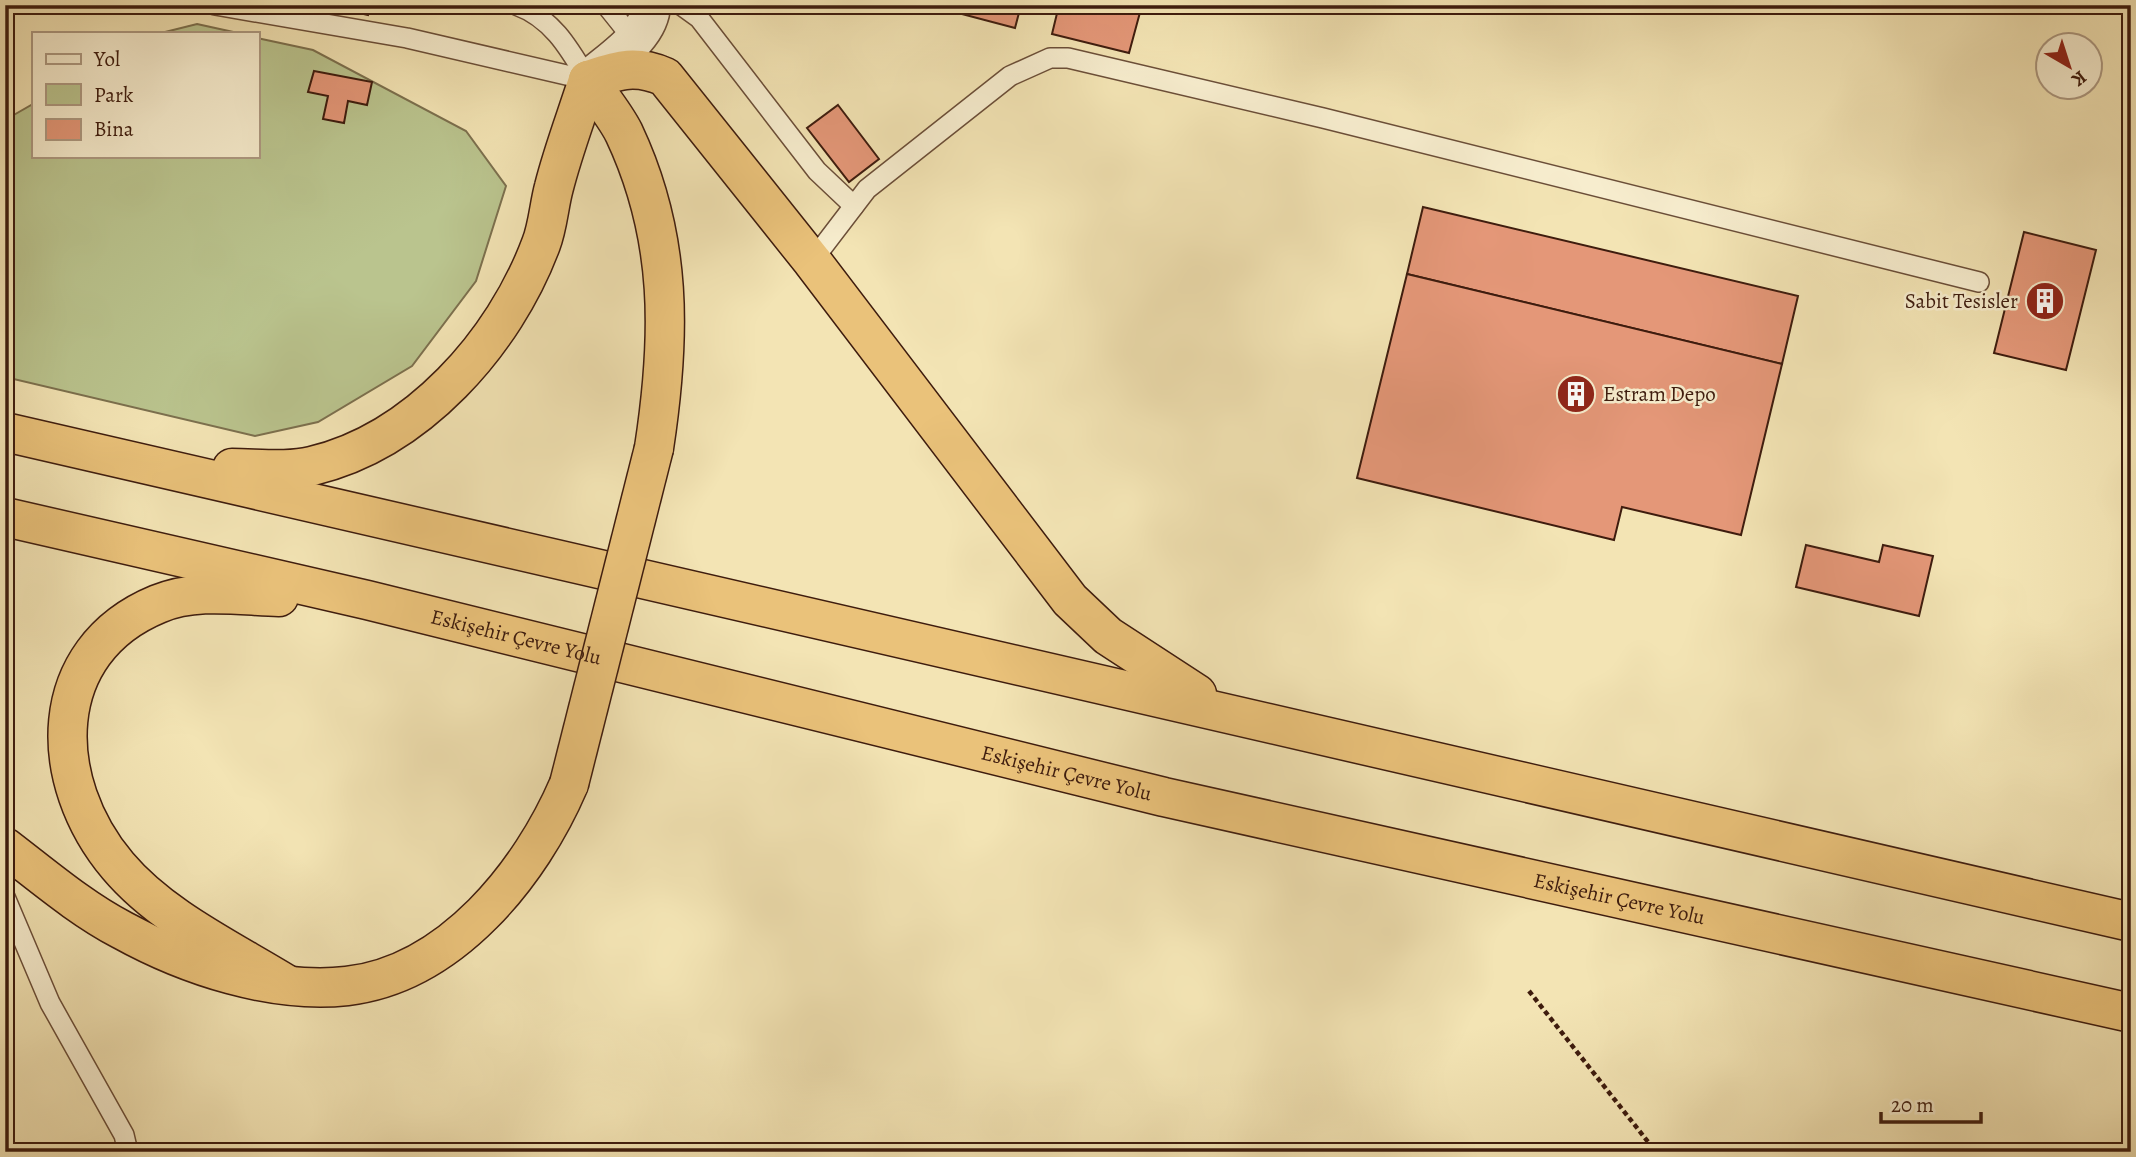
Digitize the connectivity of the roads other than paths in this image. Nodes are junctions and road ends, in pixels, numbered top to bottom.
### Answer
1 (215, 5) edge
2 (516, 5) edge
3 (606, 5) edge
4 (651, 5) edge
5 (681, 5) edge
6 (634, 40) junction
7 (588, 80) junction
8 (854, 206) junction
9 (812, 261) junction
10 (1979, 282) dead end
11 (5, 432) edge
12 (166, 468) junction
13 (5, 517) edge
14 (367, 600) junction
15 (1245, 717) junction
16 (5, 847) edge
17 (5, 897) edge
18 (2131, 922) edge
19 (286, 984) junction
20 (2131, 1013) edge
21 (128, 1152) edge

1 - 7 lane
2 - 7 lane
3 - 6 lane
4 - 6 street
5 - 8 lane
6 - 7 street
7 - 9 highway
7 - 12 highway
7 - 19 highway, bridge
8 - 9 lane
8 - 10 lane
9 - 15 highway
11 - 12 highway
12 - 15 highway
13 - 14 highway, Eskişehir Çevre Yolu
14 - 19 highway
14 - 20 highway, Eskişehir Çevre Yolu
15 - 18 highway
16 - 19 highway
17 - 21 lane

